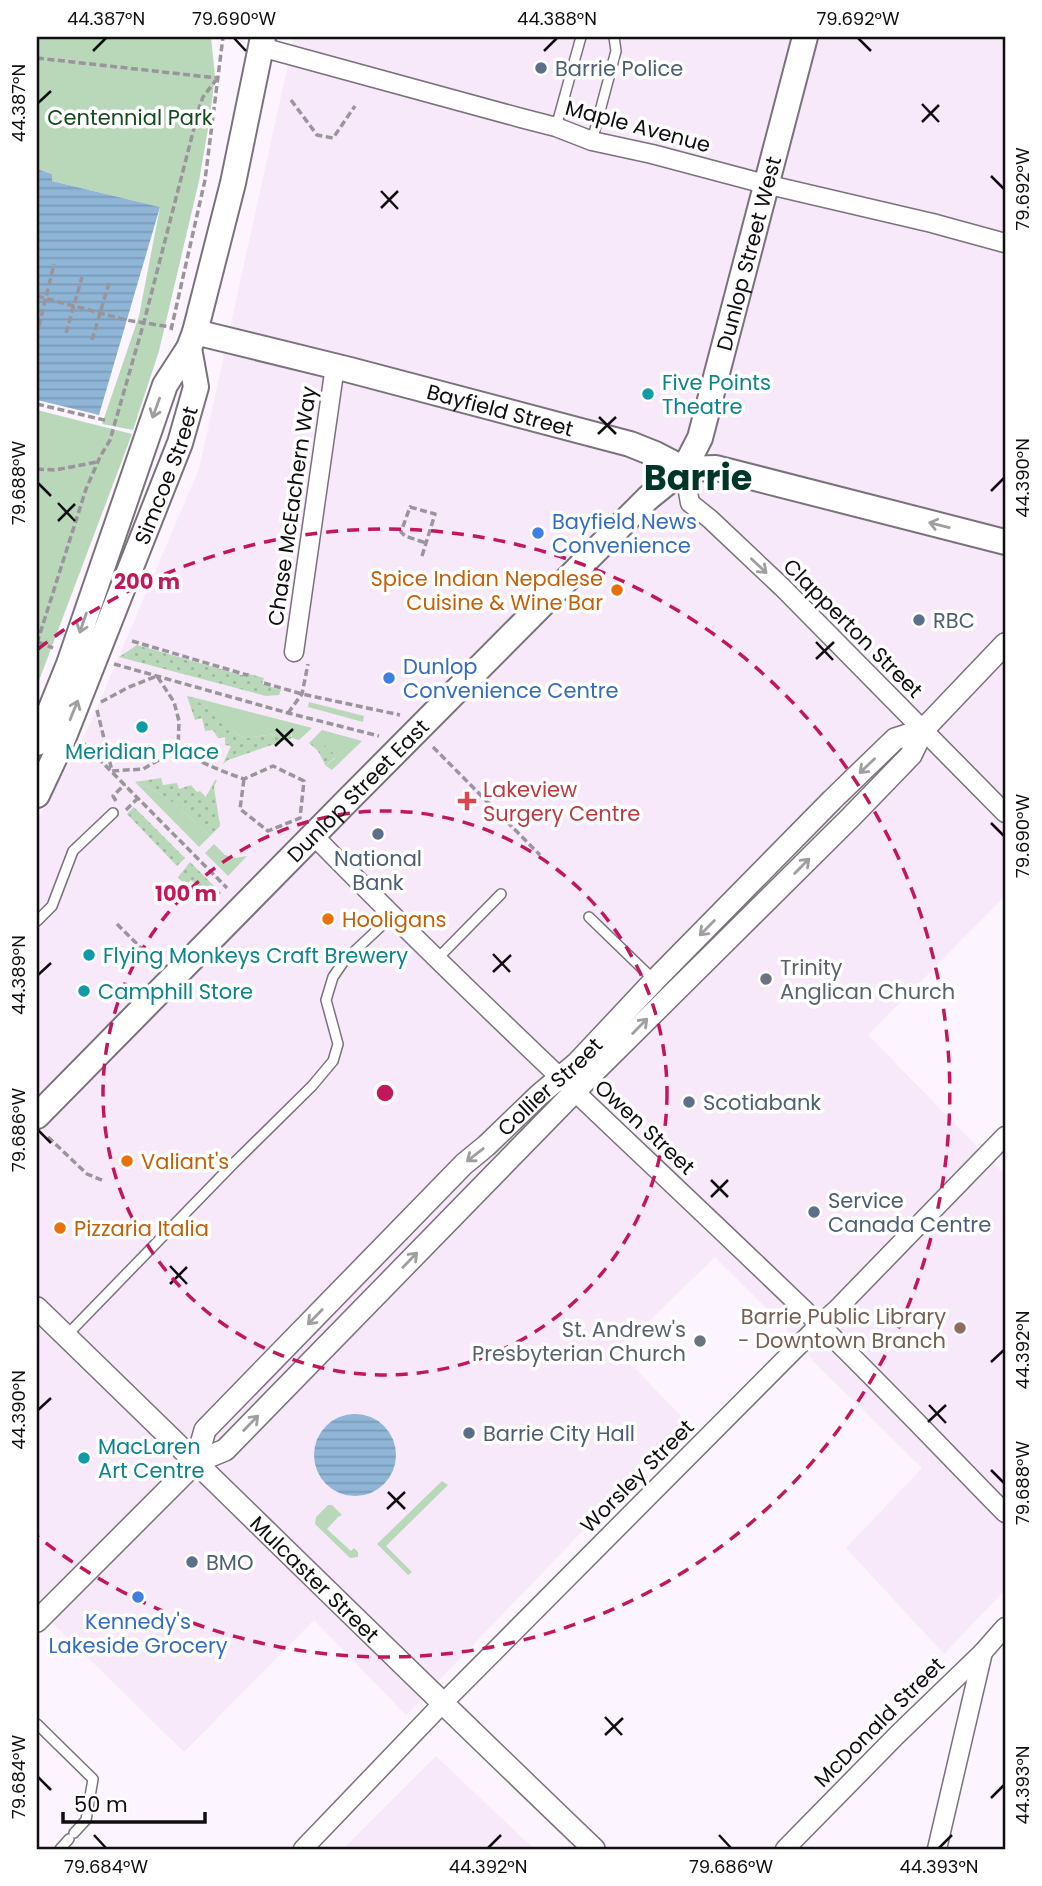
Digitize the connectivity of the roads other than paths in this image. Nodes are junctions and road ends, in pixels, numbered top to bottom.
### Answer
1 (582, 37) edge
2 (614, 37) edge
3 (805, 37) edge
4 (262, 42) edge
5 (556, 127) junction
6 (592, 141) junction
7 (765, 184) junction
8 (1005, 243) edge
9 (181, 336) junction
10 (335, 366) junction
11 (684, 469) junction
12 (1005, 542) edge
13 (1005, 644) edge
14 (294, 652) road end
15 (923, 730) junction
16 (37, 743) edge
17 (37, 794) edge
18 (113, 813) dead end
19 (1005, 813) edge
20 (313, 835) junction
21 (501, 894) dead end
22 (393, 915) junction
23 (589, 917) dead end
24 (37, 921) edge
25 (438, 958) junction
26 (654, 981) junction
27 (567, 1085) junction
28 (43, 1127) edge
29 (1005, 1136) edge
30 (37, 1308) edge
31 (819, 1325) junction
32 (66, 1336) junction
33 (196, 1462) junction
34 (1005, 1513) edge
35 (37, 1621) edge
36 (1005, 1627) edge
37 (983, 1652) junction
38 (442, 1704) junction
39 (37, 1724) edge
40 (60, 1849) edge
41 (303, 1849) edge
42 (594, 1849) edge
43 (785, 1849) edge
44 (937, 1849) edge

1 - 5 lane
2 - 6 lane
3 - 7 main road, Dunlop Street West
4 - 5 street, Maple Avenue
4 - 9 main road, Simcoe Street
5 - 6 street, Maple Avenue
6 - 7 street, Maple Avenue
7 - 8 street, Maple Avenue
7 - 11 main road, Dunlop Street West
9 - 10 main road, Bayfield Street
9 -> 16 main road, Simcoe Street
17 -> 9 main road, Simcoe Street
10 - 11 main road, Bayfield Street
10 - 14 street, Chase McEachern Way
12 -> 11 main road, Bayfield Street
11 -> 15 street, Clapperton Street
11 - 20 main road, Dunlop Street East
13 - 15 street, Collier Street
15 - 19 street, Clapperton Street
15 -> 26 street, Collier Street
27 -> 15 street, Collier Street
18 - 24 lane
20 - 22 street, Owen Street
20 - 28 main road, Dunlop Street East
21 - 25 lane
22 - 25 street, Owen Street
22 - 32 lane
23 - 26 lane
25 - 27 street, Owen Street
26 - 27 street, Collier Street
27 - 31 street, Owen Street
33 -> 27 street, Collier Street
27 -> 33 street, Collier Street
29 - 31 street, Worsley Street
30 - 32 street, Mulcaster Street
31 - 34 street, Owen Street
31 - 38 street, Worsley Street
32 - 33 street, Mulcaster Street
33 - 35 street, Collier Street
33 - 38 street, Mulcaster Street
36 - 37 street, McDonald Street
37 - 43 street, McDonald Street
37 - 44 street
38 - 41 street, Worsley Street
38 - 42 street, Mulcaster Street
39 - 40 lane

